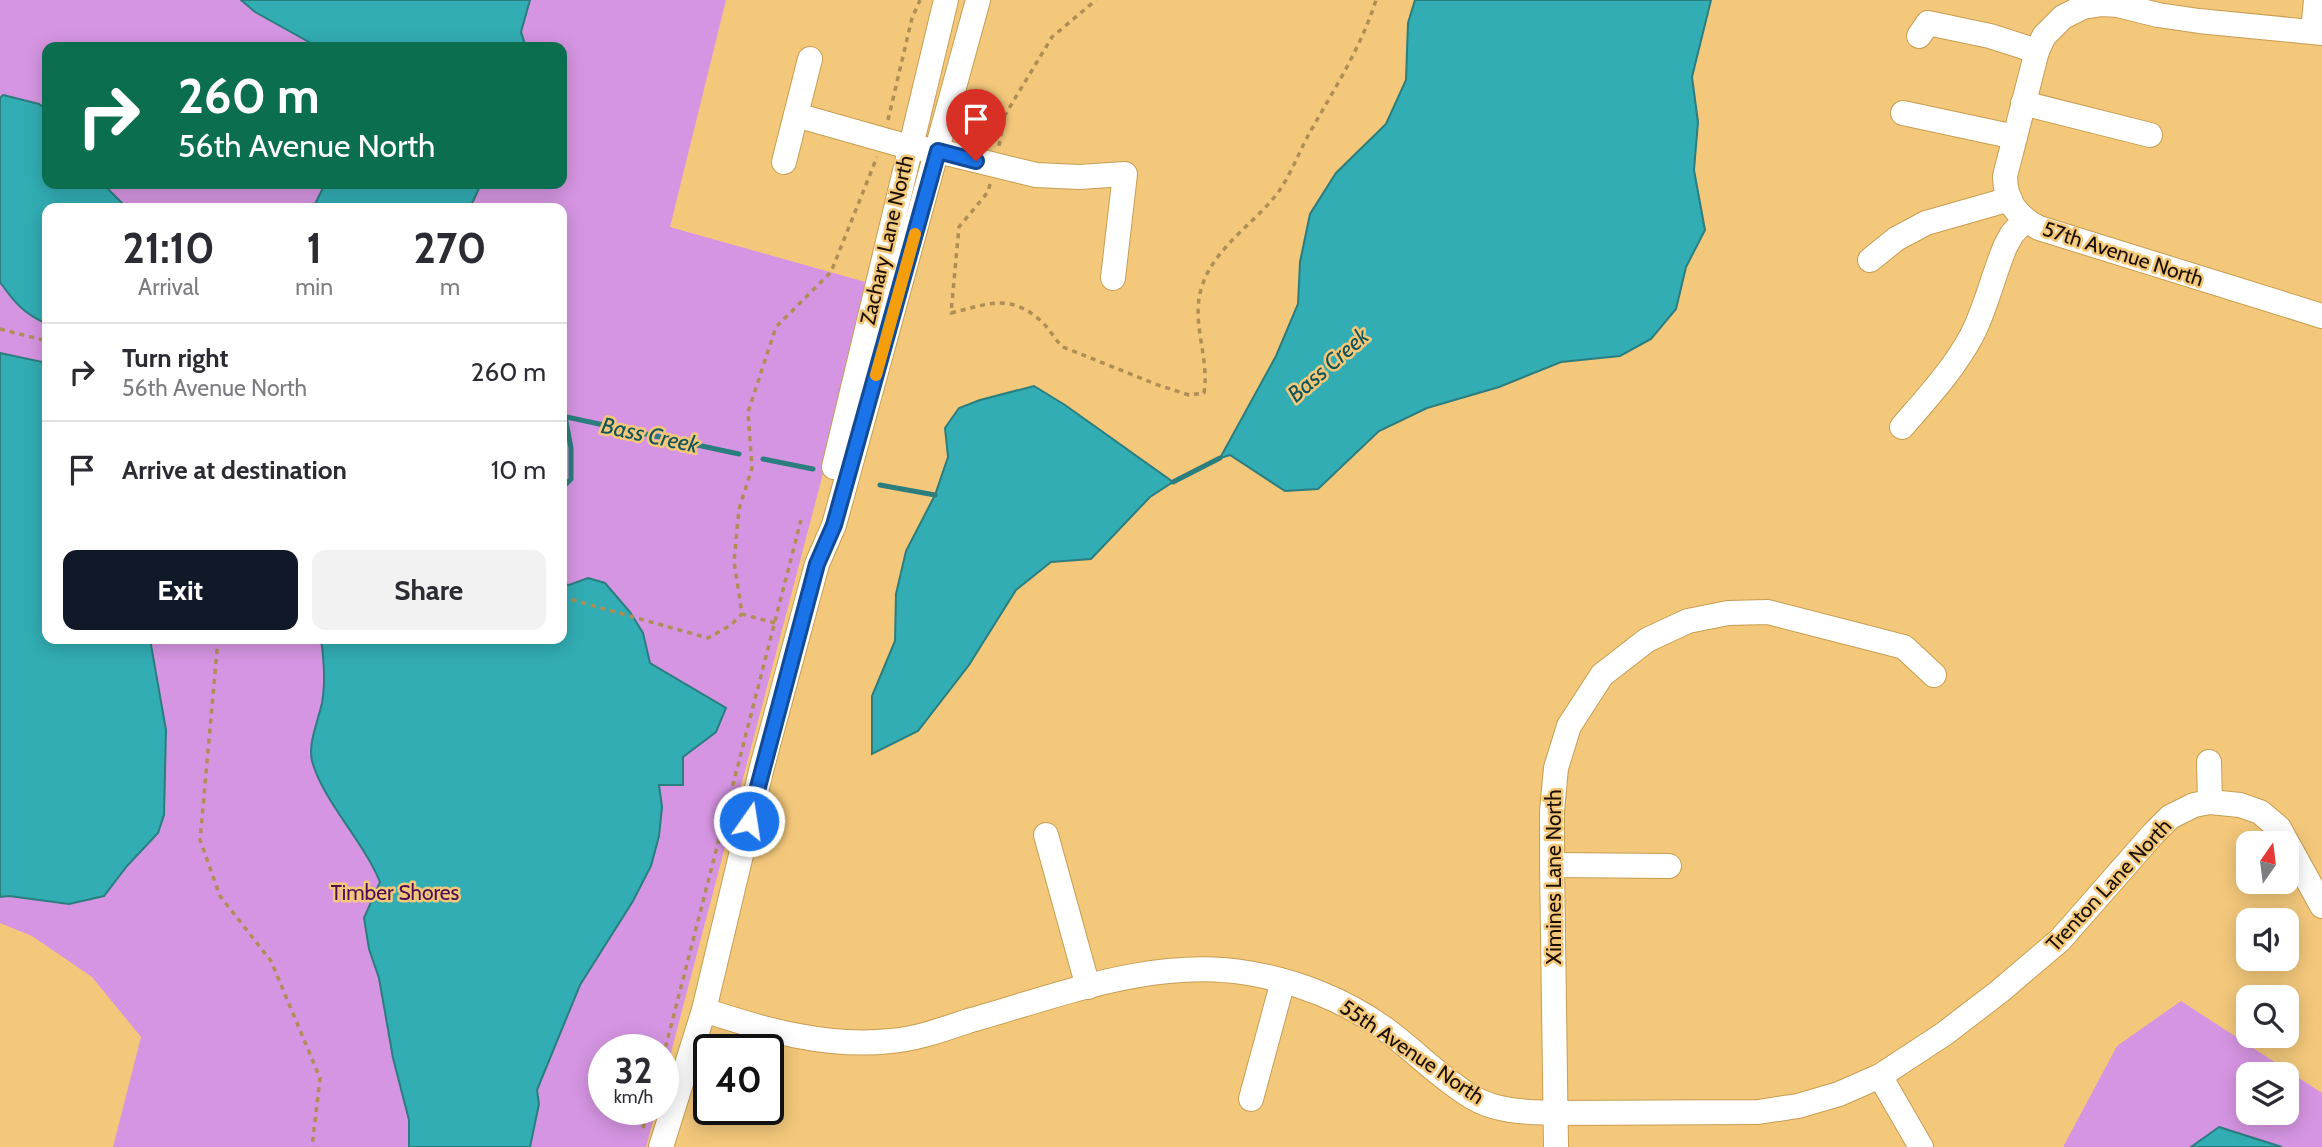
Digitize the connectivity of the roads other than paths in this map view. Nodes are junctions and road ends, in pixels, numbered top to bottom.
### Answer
1 (946, 0) edge
2 (978, 0) edge
3 (2316, 0) edge
4 (2118, 3) edge
5 (2064, 7) edge
6 (2317, 32) edge
7 (1919, 36) dead end
8 (2036, 51) junction
9 (810, 59) dead end
10 (1903, 113) dead end
11 (796, 115) junction
12 (2019, 121) junction
13 (2150, 135) dead end
14 (909, 147) junction
15 (938, 151) junction
16 (784, 162) dead end
17 (2010, 199) junction
18 (2024, 221) junction
19 (1870, 260) dead end
20 (1113, 278) dead end
21 (2322, 316) edge
22 (1902, 427) dead end
23 (817, 564) junction
24 (1934, 675) dead end
25 (2209, 762) dead end
26 (2210, 802) junction
27 (1046, 835) dead end
28 (1552, 865) junction
29 (1669, 866) dead end
30 (2322, 906) edge
31 (1283, 981) junction
32 (1088, 987) junction
33 (704, 1010) junction
34 (1880, 1076) junction
35 (1251, 1099) dead end
36 (1555, 1113) junction
37 (661, 1147) edge
38 (1556, 1147) edge
39 (1921, 1147) edge

1 - 14 street, Zachary Lane North
2 - 15 street, Zachary Lane North
3 - 6 street
4 - 5 street
4 - 6 street
5 - 8 street
7 - 8 street
8 - 12 street, 57th Avenue North
9 - 11 street
10 - 12 street
11 - 14 street
11 - 16 street
12 - 13 street
12 - 17 street, 57th Avenue North
14 - 15 street
14 - 23 street, Zachary Lane North
15 - 20 street
15 - 23 street, Zachary Lane North
17 - 18 street, 57th Avenue North
17 - 19 street
18 - 21 street, 57th Avenue North
18 - 22 street
23 - 33 street, Zachary Lane North
24 - 28 street, Ximines Lane North
25 - 26 street
26 - 30 street, Trenton Lane North
26 - 34 street, Trenton Lane North
27 - 32 street
28 - 29 street
28 - 36 street, Ximines Lane North
31 - 32 street, 55th Avenue North
31 - 35 street
31 - 36 street, 55th Avenue North
32 - 33 street, 55th Avenue North
33 - 37 street, Zachary Lane North
34 - 36 street, 55th Avenue North
34 - 39 street
36 - 38 street, Ximines Lane North

